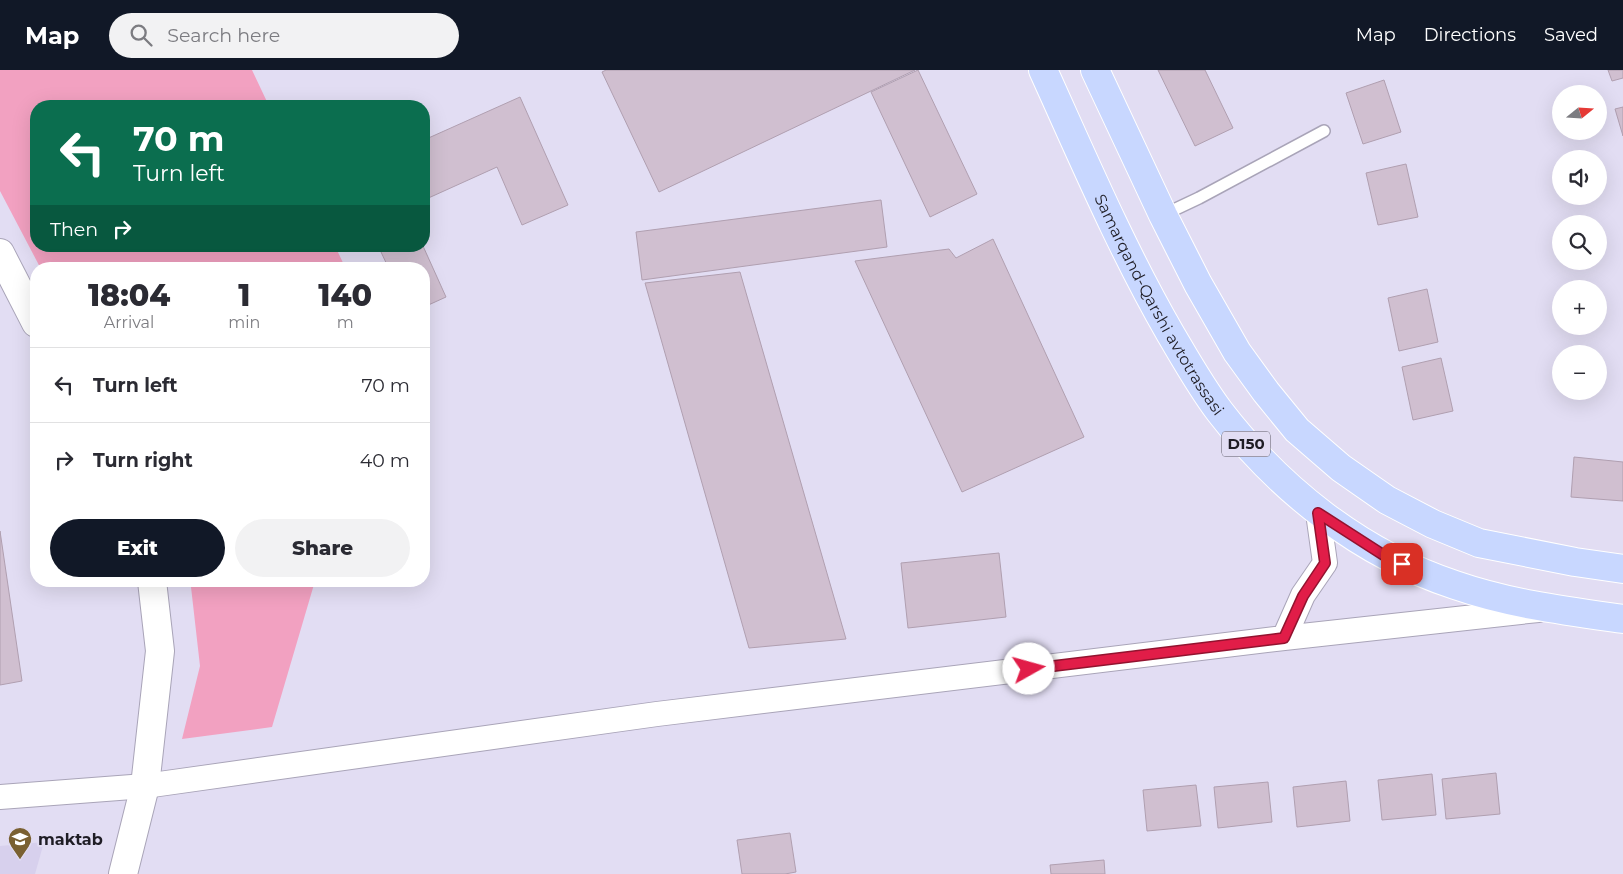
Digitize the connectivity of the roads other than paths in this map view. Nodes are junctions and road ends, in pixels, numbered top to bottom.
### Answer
1 (1043, 70) edge
2 (1095, 70) edge
3 (1324, 131) dead end
4 (1163, 215) junction
5 (0, 253) edge
6 (30, 312) edge
7 (1318, 513) junction
8 (1623, 569) edge
9 (153, 587) edge
10 (1550, 609) junction
11 (1623, 619) edge
12 (1284, 638) junction
13 (144, 786) junction
14 (0, 798) edge
15 (123, 874) edge

1 - 7 main road, Samarqand-Qarshi avtotrassasi / D150
2 - 4 main road, D150
3 - 4 lane
4 - 8 main road, D150
5 - 6 street
7 - 10 main road, Samarqand-Qarshi avtotrassasi / D150
7 - 12 street
9 - 13 street
10 - 11 main road, Samarqand-Qarshi avtotrassasi / D150
10 - 12 street
12 - 13 street
13 - 14 street
13 - 15 street

